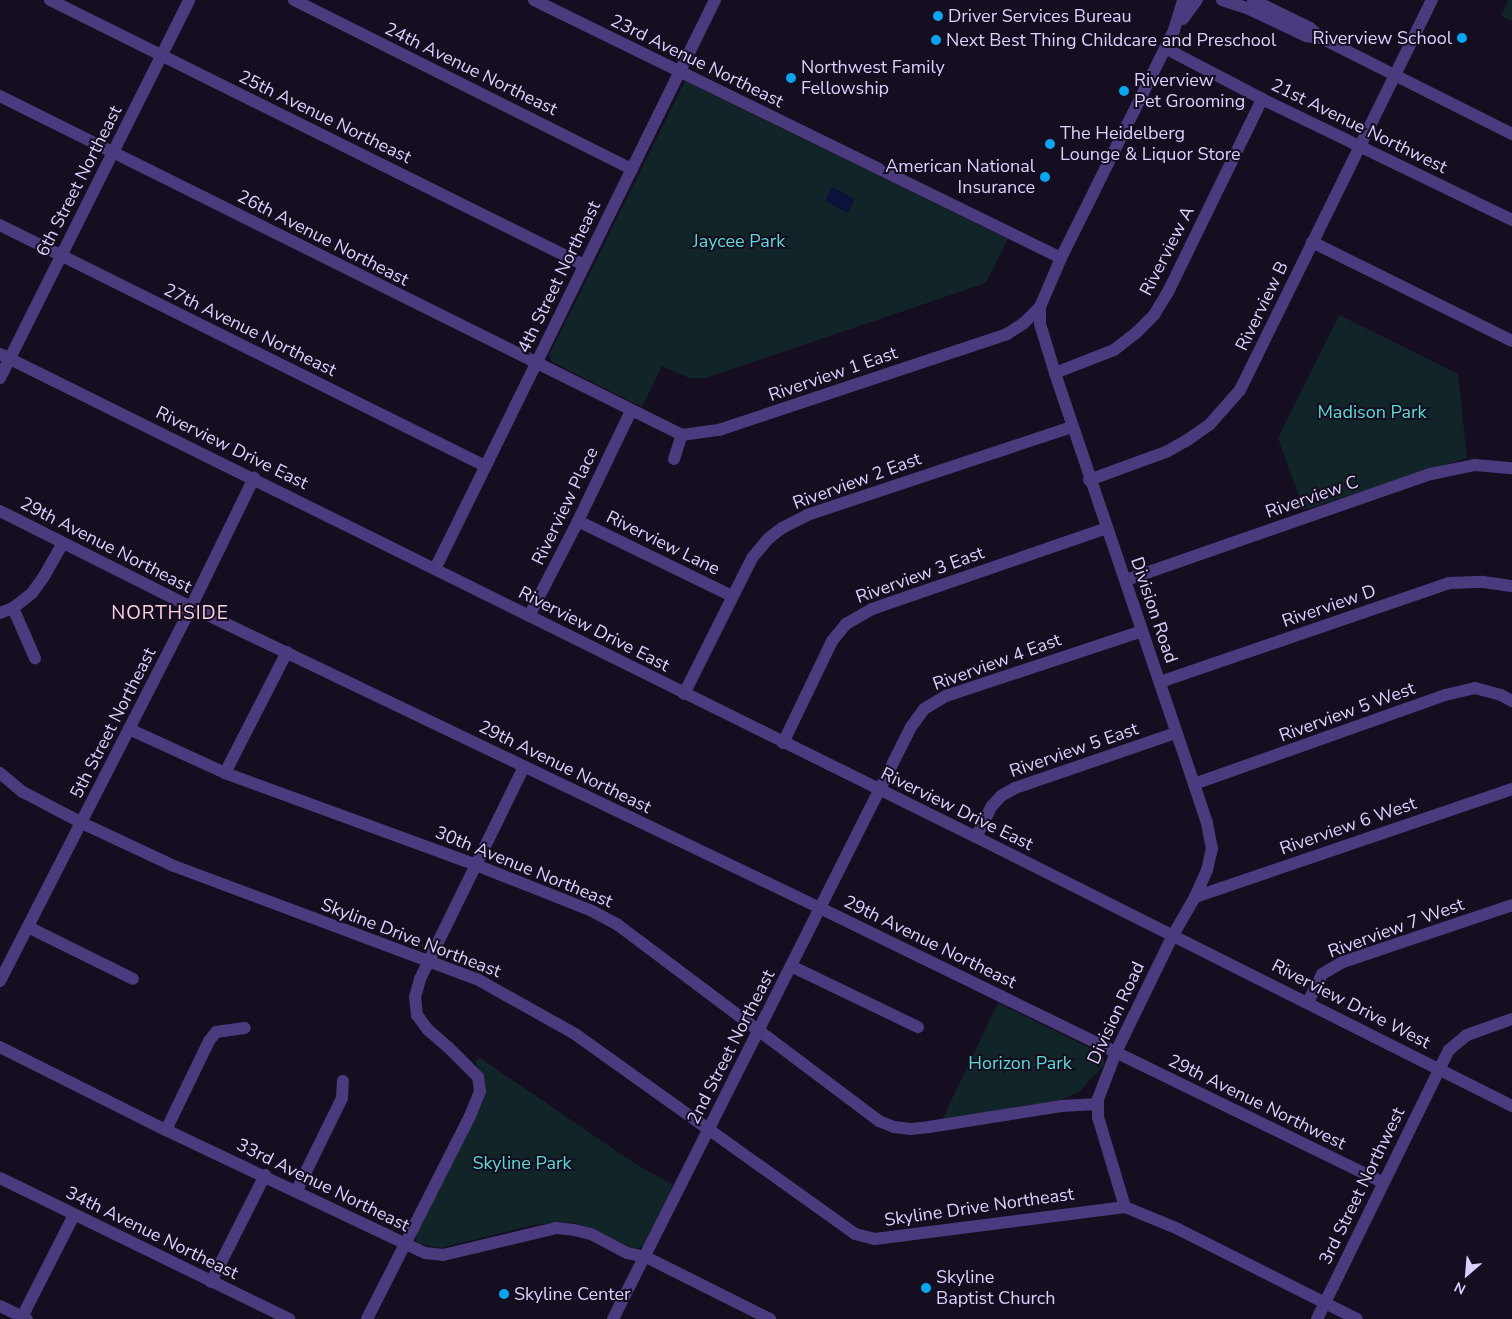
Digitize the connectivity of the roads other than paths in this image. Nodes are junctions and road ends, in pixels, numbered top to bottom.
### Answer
1 (50, 0) edge
2 (189, 0) edge
3 (294, 0) edge
4 (534, 0) edge
5 (715, 0) edge
6 (1183, 0) edge
7 (1197, 0) edge
8 (1222, 0) edge
9 (1253, 0) edge
10 (1432, 0) edge
11 (1174, 30) junction
12 (1321, 38) junction
13 (1165, 48) junction
14 (161, 55) junction
15 (680, 72) junction
16 (1394, 76) junction
17 (0, 96) edge
18 (1262, 99) junction
19 (1512, 134) edge
20 (1361, 146) junction
21 (113, 152) junction
22 (632, 168) junction
23 (1512, 220) edge
24 (0, 225) edge
25 (1312, 242) junction
26 (61, 255) junction
27 (1061, 258) junction
28 (584, 265) junction
29 (1040, 307) junction
30 (1512, 340) edge
31 (5, 356) edge
32 (536, 364) junction
33 (1055, 373) junction
34 (0, 378) edge
35 (631, 411) junction
36 (1072, 427) junction
37 (682, 434) junction
38 (674, 459) dead end
39 (485, 466) junction
40 (1512, 468) edge
41 (254, 478) junction
42 (1090, 480) junction
43 (0, 511) edge
44 (578, 521) junction
45 (1107, 528) junction
46 (63, 543) junction
47 (435, 569) junction
48 (1126, 580) junction
49 (1512, 586) edge
50 (732, 596) junction
51 (191, 607) junction
52 (13, 608) junction
53 (0, 613) edge
54 (529, 616) junction
55 (1142, 631) junction
56 (287, 652) junction
57 (35, 658) dead end
58 (1160, 682) junction
59 (684, 694) junction
60 (1512, 701) edge
61 (129, 730) junction
62 (1176, 733) junction
63 (784, 743) junction
64 (524, 767) junction
65 (0, 773) edge
66 (225, 773) junction
67 (1194, 784) junction
68 (1512, 789) edge
69 (879, 790) junction
70 (82, 823) junction
71 (976, 837) junction
72 (476, 865) junction
73 (1195, 897) junction
74 (1512, 905) edge
75 (820, 908) junction
76 (28, 927) junction
77 (1173, 935) junction
78 (429, 961) junction
79 (791, 966) junction
80 (133, 979) dead end
81 (0, 981) edge
82 (1308, 1002) junction
83 (1512, 1019) edge
84 (918, 1027) dead end
85 (245, 1028) dead end
86 (758, 1031) junction
87 (0, 1047) edge
88 (1116, 1052) junction
89 (1439, 1068) junction
90 (343, 1081) dead end
91 (1098, 1104) junction
92 (1512, 1106) edge
93 (166, 1130) junction
94 (708, 1131) junction
95 (265, 1175) junction
96 (0, 1178) edge
97 (1382, 1182) junction
98 (297, 1190) junction
99 (1125, 1207) junction
100 (74, 1214) junction
101 (406, 1244) junction
102 (646, 1257) junction
103 (211, 1282) junction
104 (1325, 1302) junction
105 (0, 1306) edge
106 (23, 1318) edge
107 (289, 1319) edge
108 (367, 1319) edge
109 (612, 1319) edge
110 (770, 1319) edge
111 (1317, 1319) edge
112 (1357, 1319) edge

1 - 14 street, 25th Avenue Northeast
2 - 14 street, 6th Street Northeast
3 - 22 street, 24th Avenue Northeast
4 - 15 street, 23rd Avenue Northeast
5 - 15 street, 4th Street Northeast
6 - 11 street, Division Road
7 - 11 street, Division Road
8 - 12 street
9 - 12 street
10 - 16 street, Riverview B
11 - 13 street, Division Road
12 - 16 street
13 - 18 street, 21st Avenue Northwest
13 - 27 street, Division Road
14 - 21 street, 6th Street Northeast
14 - 28 street, 25th Avenue Northeast
15 - 22 street, 4th Street Northeast
15 - 27 street, 23rd Avenue Northeast
16 - 19 street
16 - 20 street, Riverview B
17 - 21 street, 26th Avenue Northeast
18 - 20 street, 21st Avenue Northwest
18 - 33 street, Riverview A
20 - 23 street, 21st Avenue Northwest
20 - 25 street, Riverview B
21 - 26 street, 6th Street Northeast
21 - 32 street, 26th Avenue Northeast
22 - 28 street, 4th Street Northeast
24 - 26 street, 27th Avenue Northeast
25 - 30 street
25 - 42 street, Riverview B
26 - 31 street, 6th Street Northeast
26 - 39 street, 27th Avenue Northeast
27 - 29 street, Division Road
28 - 32 street, 4th Street Northeast
29 - 33 street, Division Road
29 - 37 street, Riverview 1 East
31 - 34 street, 6th Street Northeast
31 - 41 street, Riverview Drive East
32 - 35 street, 26th Avenue Northeast
32 - 39 street, 4th Street Northeast
33 - 36 street, Division Road
35 - 37 street
35 - 44 street, Riverview Place
36 - 42 street, Division Road
36 - 50 street, Riverview 2 East
37 - 38 street
39 - 47 street, 4th Street Northeast
40 - 48 street, Riverview C
41 - 47 street, Riverview Drive East
41 - 51 street, 5th Street Northeast
42 - 45 street, Division Road
43 - 46 street, 29th Avenue Northeast
44 - 50 street, Riverview Lane
44 - 54 street, Riverview Place
45 - 48 street, Division Road
45 - 63 street, Riverview 3 East
46 - 51 street, 29th Avenue Northeast
46 - 52 street
47 - 54 street, Riverview Drive East
48 - 55 street, Division Road
49 - 58 street, Riverview D
50 - 59 street, Riverview 2 East
51 - 56 street, 29th Avenue Northeast
51 - 61 street, 5th Street Northeast
52 - 53 street
52 - 57 street
54 - 59 street, Riverview Drive East
55 - 58 street, Division Road
55 - 69 street, Riverview 4 East
56 - 64 street, 29th Avenue Northeast
56 - 66 street
58 - 62 street, Division Road
59 - 63 street, Riverview Drive East
60 - 67 street, Riverview 5 West
61 - 66 street, 30th Avenue Northeast
61 - 70 street, 5th Street Northeast
62 - 67 street, Division Road
62 - 71 street, Riverview 5 East
63 - 69 street, Riverview Drive East
64 - 72 street
64 - 75 street, 29th Avenue Northeast
65 - 70 street, Skyline Drive Northeast
66 - 72 street, 30th Avenue Northeast
67 - 73 street, Division Road
68 - 73 street, Riverview 6 West
69 - 71 street, Riverview Drive East
69 - 75 street, 2nd Street Northeast
70 - 76 street, 5th Street Northeast
70 - 78 street, Skyline Drive Northeast
71 - 77 street, Riverview Drive East
72 - 78 street
72 - 86 street, 30th Avenue Northeast
73 - 77 street, Division Road
74 - 82 street, Riverview 7 West
75 - 79 street, 2nd Street Northeast
75 - 88 street, 29th Avenue Northeast
76 - 80 street
76 - 81 street, 5th Street Northeast
77 - 82 street, Riverview Drive West
77 - 88 street, Division Road
78 - 94 street, Skyline Drive Northeast
78 - 101 street
79 - 84 street
79 - 86 street, 2nd Street Northeast
82 - 89 street, Riverview Drive West
83 - 89 street, 3rd Street Northwest
85 - 93 street
86 - 91 street, 30th Avenue Northeast
86 - 94 street, 2nd Street Northeast
87 - 93 street, 33rd Avenue Northeast
88 - 91 street, Division Road
88 - 97 street, 29th Avenue Northwest
89 - 92 street, Riverview Drive West
89 - 97 street, 3rd Street Northwest
90 - 98 street
91 - 99 street, Division Road
93 - 95 street, 33rd Avenue Northeast
94 - 99 street, Skyline Drive Northeast
94 - 102 street, 2nd Street Northeast
95 - 98 street, 33rd Avenue Northeast
95 - 103 street
96 - 100 street, 34th Avenue Northeast
97 - 104 street, 3rd Street Northwest
98 - 101 street, 33rd Avenue Northeast
99 - 104 street
100 - 103 street, 34th Avenue Northeast
100 - 106 street
101 - 102 street, 33rd Avenue Northeast
101 - 108 street
102 - 109 street, 2nd Street Northeast
102 - 110 street, 33rd Avenue Northeast
103 - 107 street, 34th Avenue Northeast
104 - 111 street, 3rd Street Northwest
104 - 112 street
105 - 106 street

